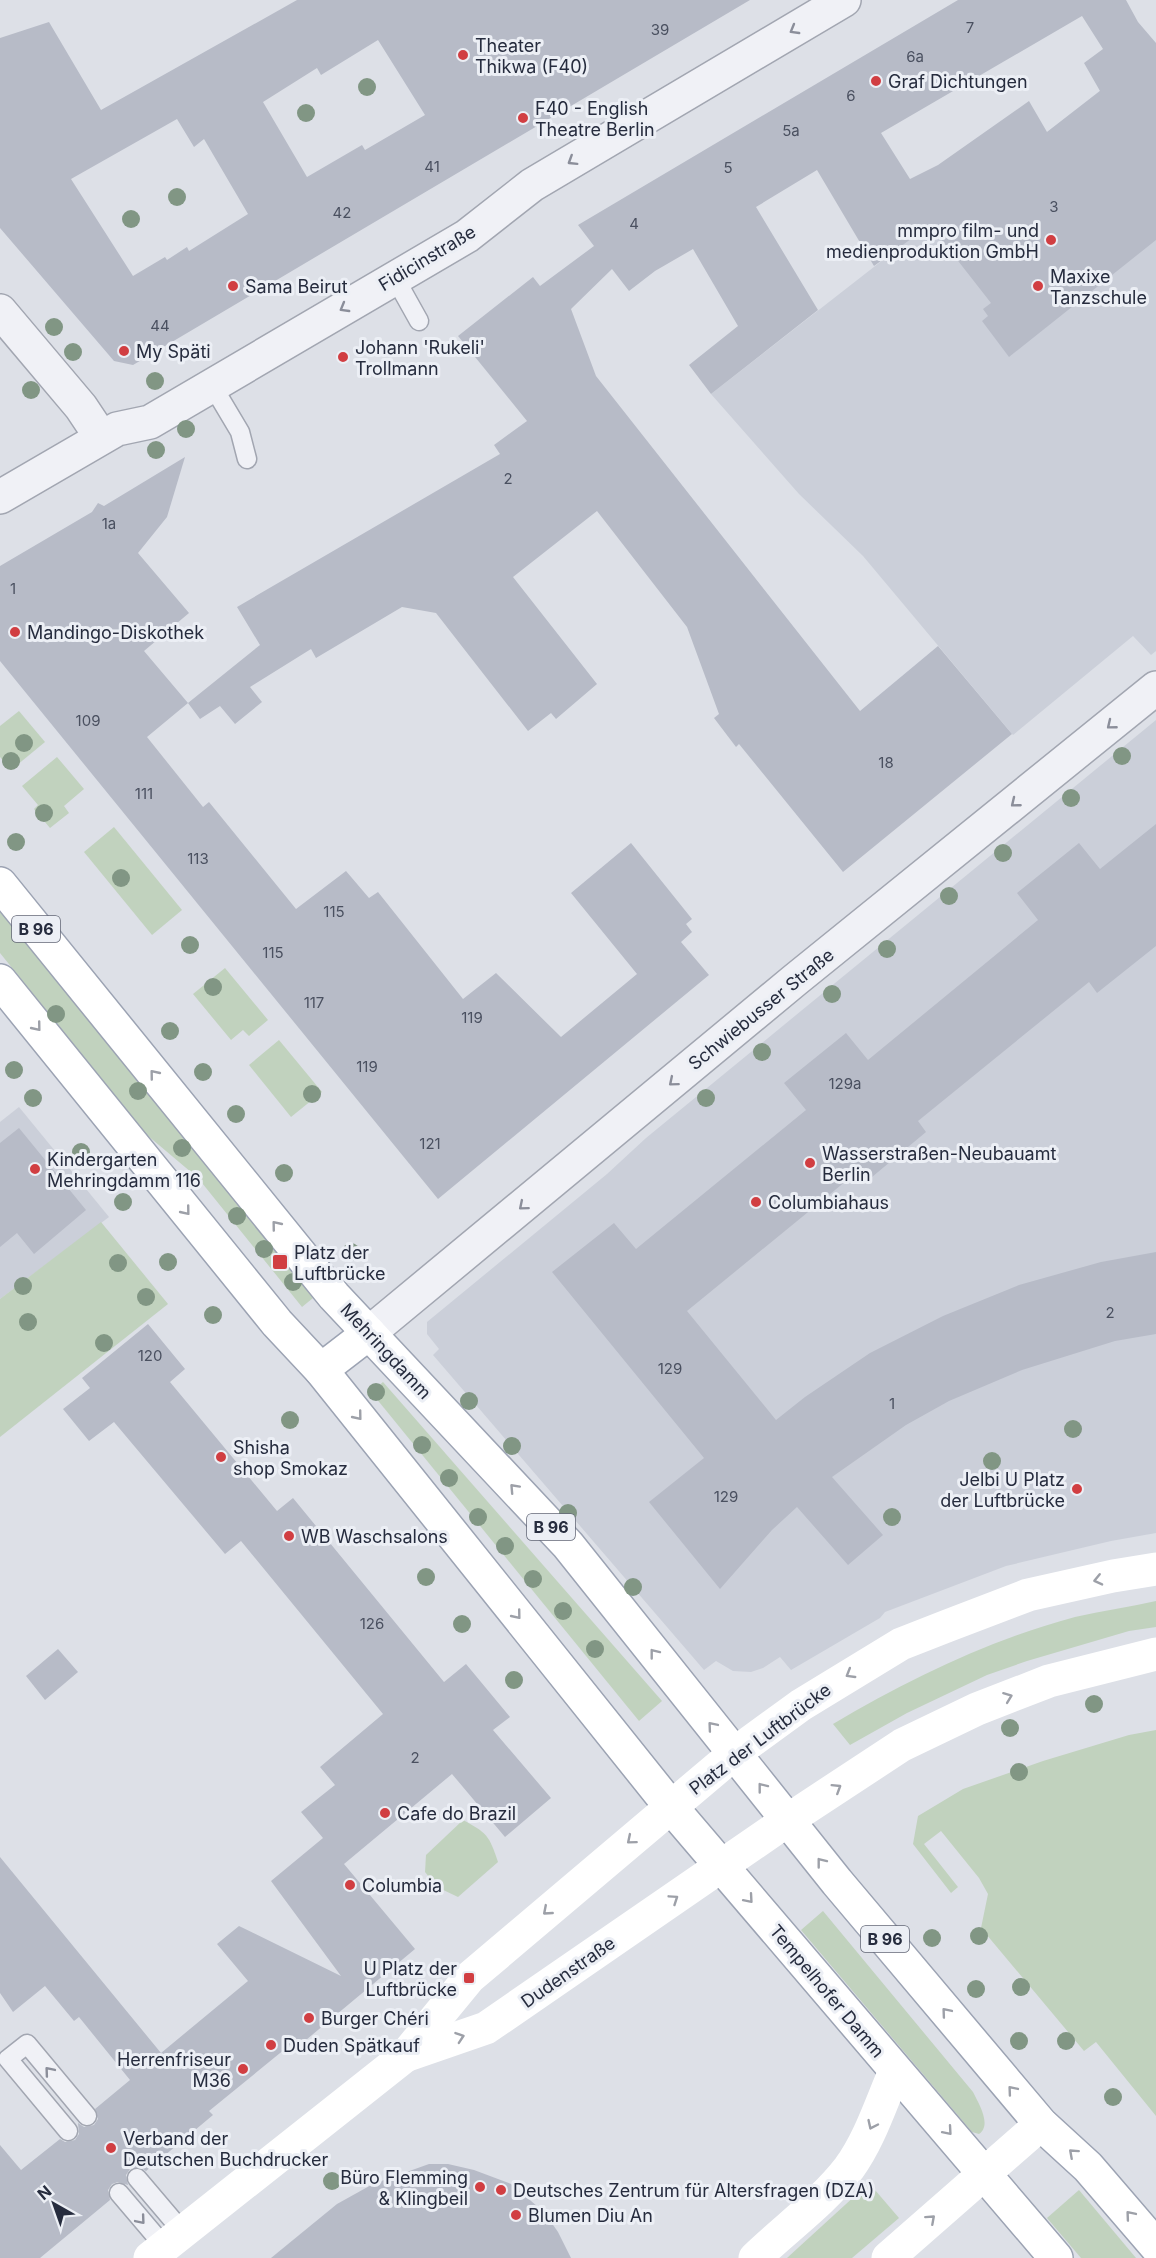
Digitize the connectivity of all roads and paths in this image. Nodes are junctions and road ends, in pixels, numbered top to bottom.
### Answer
1 (844, 0) edge
2 (395, 278) junction
3 (0, 311) edge
4 (419, 321) dead end
5 (212, 385) junction
6 (101, 437) junction
7 (247, 459) dead end
8 (0, 497) edge
9 (1156, 688) edge
10 (0, 884) edge
11 (0, 981) edge
12 (369, 1333) junction
13 (321, 1370) junction
14 (1156, 1569) edge
15 (1156, 1654) edge
16 (735, 1753) junction
17 (671, 1807) junction
18 (788, 1820) junction
19 (721, 1866) junction
20 (405, 2056) junction
21 (895, 2071) junction
22 (87, 2116) dead end
23 (1041, 2124) junction
24 (68, 2132) dead end
25 (984, 2173) junction
26 (137, 2178) dead end
27 (119, 2193) dead end
28 (165, 2245) edge
29 (1156, 2246) edge
30 (755, 2258) edge
31 (888, 2258) edge
32 (1056, 2258) edge

1 -> 2 street, Fidicinstraße
2 - 4 lane
2 -> 5 street, Fidicinstraße
3 - 6 street
5 - 6 street, Fidicinstraße
5 - 7 lane
6 - 8 street, Fidicinstraße
9 -> 12 street, Schwiebusser Straße
12 -> 10 main road, Mehringdamm / B 96
11 -> 13 main road
12 - 13 main road
16 -> 12 main road, Mehringdamm / B 96
13 -> 17 main road
14 -> 16 main road, Platz der Luftbrücke
18 -> 15 main road
16 - 17 main road, Platz der Luftbrücke
18 -> 16 main road, B 96
17 - 19 main road, Tempelhofer Damm
17 -> 20 main road, Dudenstraße
18 - 19 main road
23 -> 18 main road, B 96
20 -> 19 main road, Dudenstraße
19 -> 21 main road, Tempelhofer Damm
20 - 28 main road, Dudenstraße
21 -> 25 main road, Tempelhofer Damm
21 -> 30 main road
22 -> 24 lane
23 - 25 main road
29 -> 23 main road, B 96
31 -> 25 main road
25 - 32 main road, Tempelhofer Damm
26 - 28 lane
27 -> 28 lane

